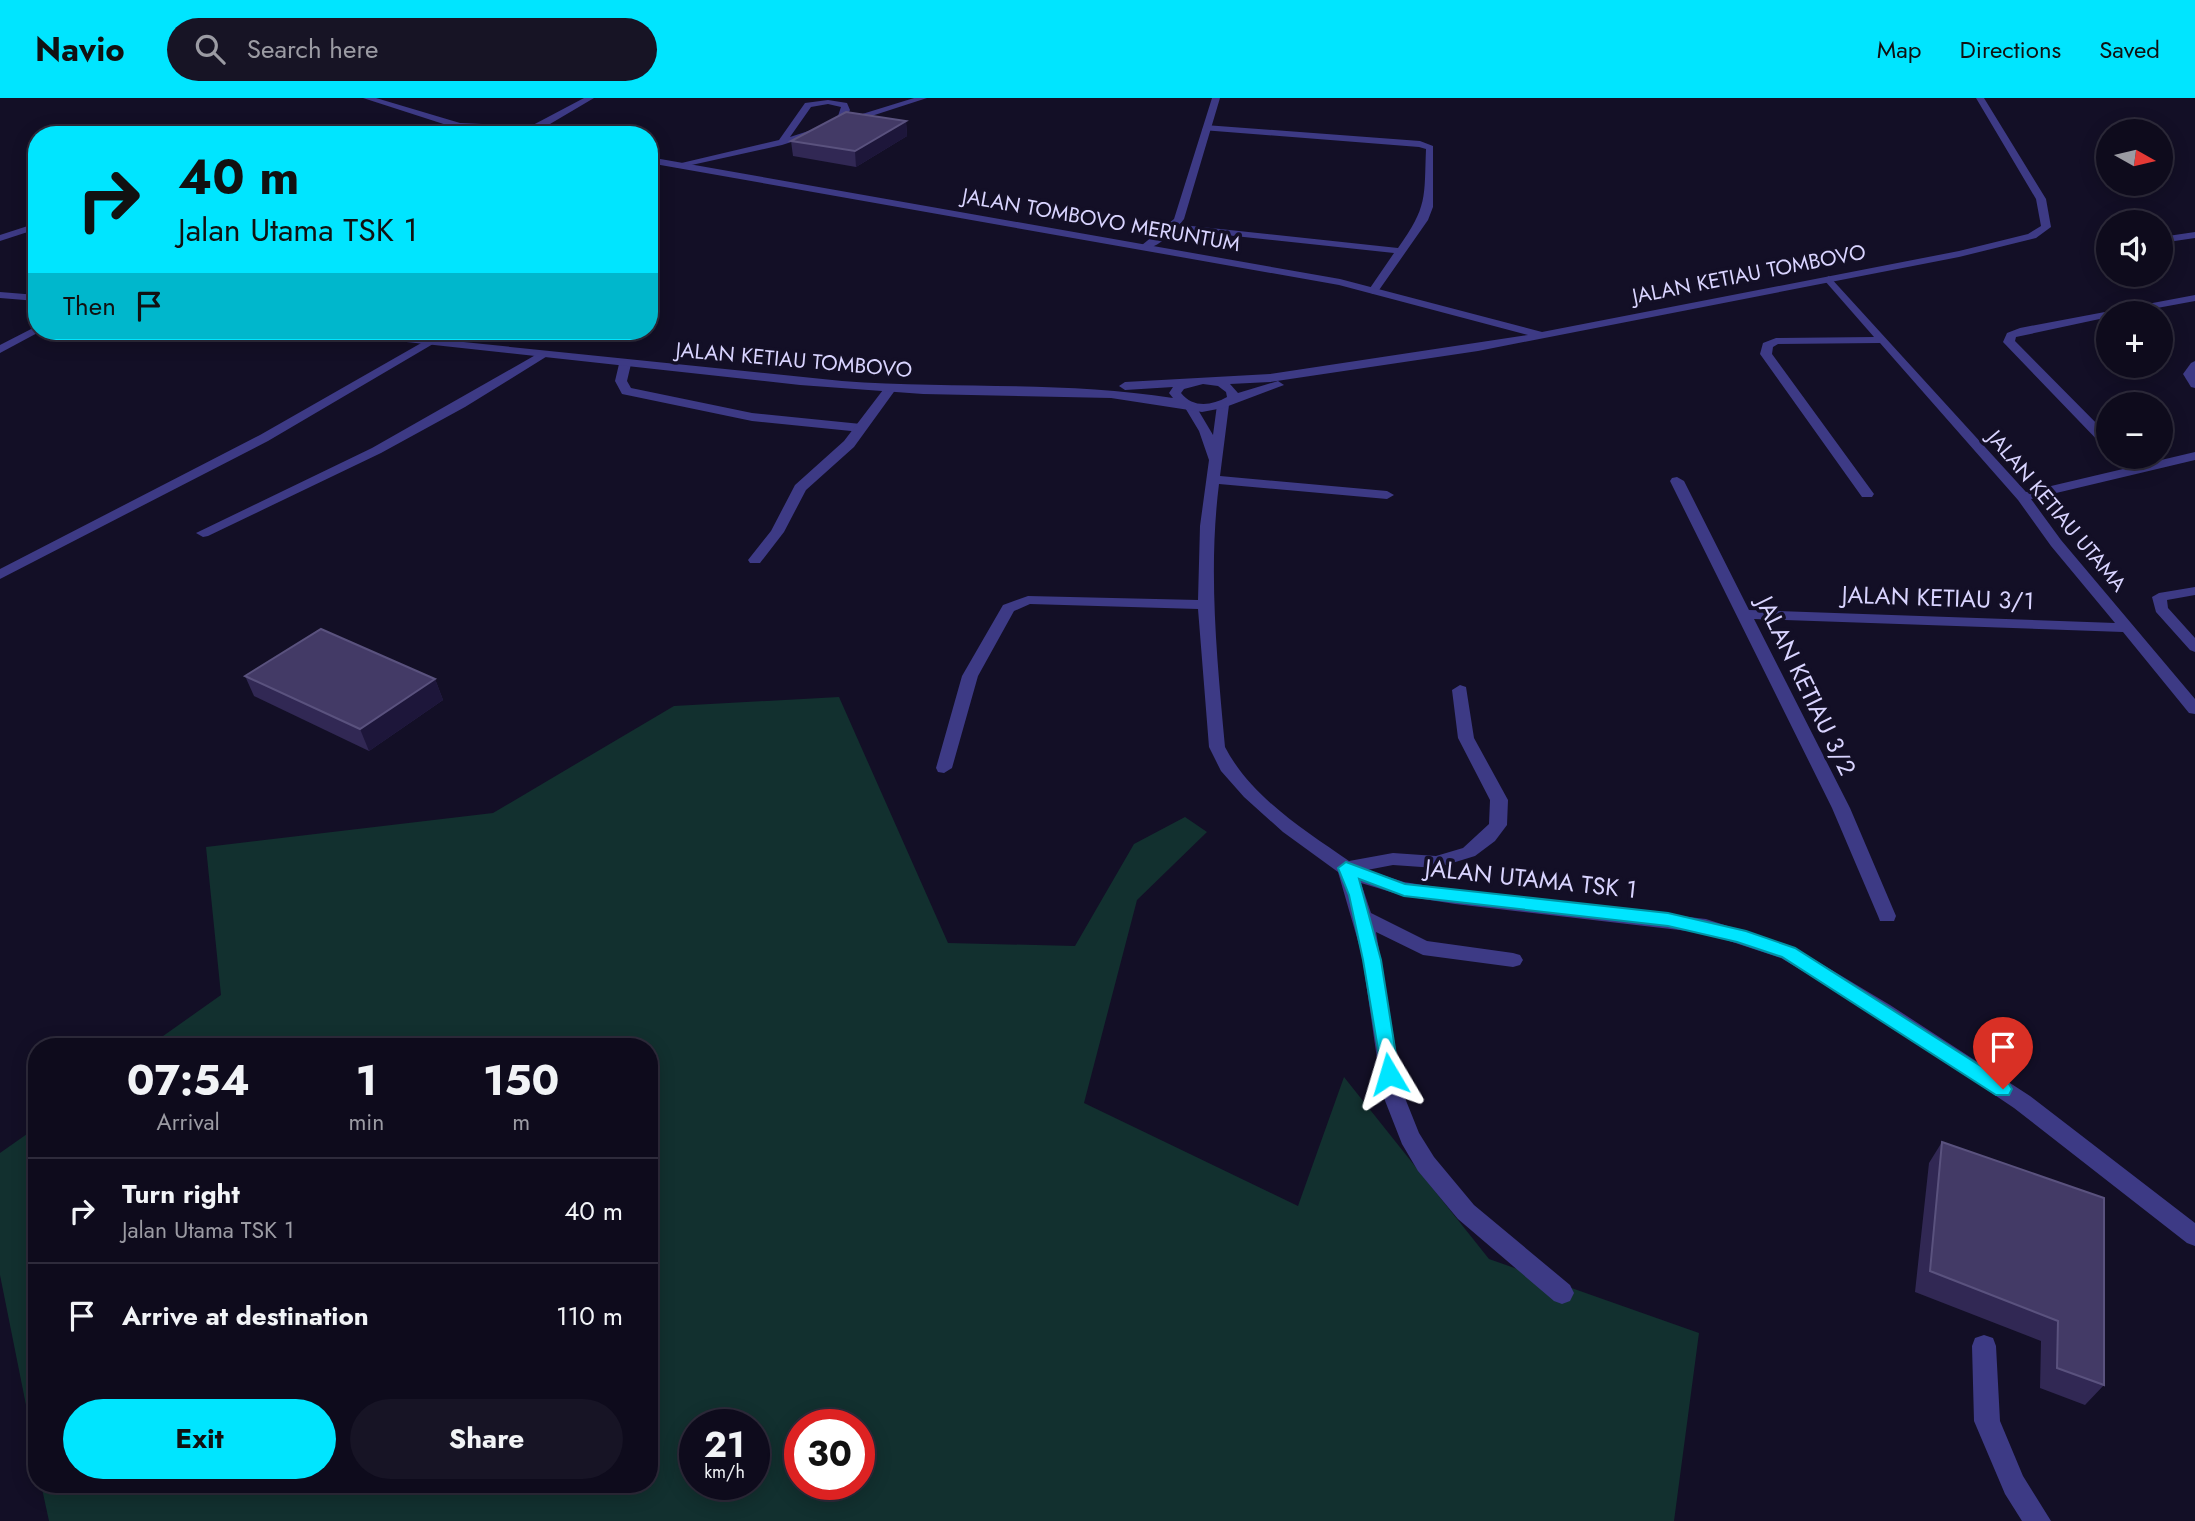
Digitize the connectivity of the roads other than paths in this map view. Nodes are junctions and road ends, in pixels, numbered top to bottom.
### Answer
1 (368, 98) edge
2 (923, 98) edge
3 (1216, 98) edge
4 (1980, 98) edge
5 (588, 100) edge
6 (840, 122) junction
7 (459, 126) edge
8 (540, 126) edge
9 (568, 126) edge
10 (1205, 128) junction
11 (781, 142) junction
12 (748, 160) dead end
13 (658, 162) edge
14 (678, 165) junction
15 (1173, 227) junction
16 (28, 229) edge
17 (2195, 235) edge
18 (0, 238) edge
19 (2173, 238) edge
20 (1146, 247) junction
21 (1400, 251) junction
22 (1829, 279) junction
23 (1373, 290) junction
24 (0, 295) edge
25 (28, 297) edge
26 (2195, 298) edge
27 (2173, 302) edge
28 (2096, 317) edge
29 (28, 334) edge
30 (1541, 334) junction
31 (394, 340) edge
32 (1882, 340) junction
33 (428, 345) junction
34 (0, 350) edge
35 (543, 355) junction
36 (625, 364) junction
37 (2195, 365) edge
38 (1311, 372) junction
39 (1212, 381) junction
40 (1186, 383) junction
41 (2195, 384) edge
42 (890, 389) junction
43 (1087, 391) junction
44 (1228, 402) junction
45 (1188, 405) junction
46 (861, 428) junction
47 (2096, 431) edge
48 (2195, 456) edge
49 (1214, 458) junction
50 (2137, 471) joint
51 (1212, 479) junction
52 (1677, 481) dead end
53 (1867, 494) dead end
54 (1387, 495) dead end
55 (2023, 497) junction
56 (203, 533) dead end
57 (755, 560) dead end
58 (0, 575) edge
59 (2195, 591) edge
60 (1205, 605) junction
61 (1745, 614) junction
62 (2129, 628) junction
63 (2195, 647) edge
64 (1460, 690) dead end
65 (2195, 709) edge
66 (944, 768) dead end
67 (1346, 868) junction
68 (1887, 916) dead end
69 (1363, 917) junction
70 (1513, 960) dead end
71 (2195, 1236) edge
72 (1562, 1293) dead end
73 (1984, 1346) dead end
74 (2038, 1521) edge

1 - 7 street
2 - 6 street
3 - 10 street
4 - 22 street, JALAN KETIAU TOMBOVO
5 - 8 street
5 - 9 street
6 - 11 street
6 - 11 street
10 - 15 street
10 - 21 street
11 - 12 street
11 - 14 street
13 - 14 street, JALAN TOMBOVO MERUNTUM
14 - 20 street, JALAN TOMBOVO MERUNTUM
15 - 20 street
15 - 21 street
16 - 18 street
17 - 19 street
20 - 23 street, JALAN TOMBOVO MERUNTUM
21 - 23 street
22 - 30 street, JALAN KETIAU TOMBOVO
22 - 32 street, JALAN KETIAU UTAMA
23 - 30 street, JALAN TOMBOVO MERUNTUM
24 - 25 street
26 - 27 street
28 - 47 street
29 - 34 street
30 - 38 street, JALAN KETIAU TOMBOVO
31 - 33 street, JALAN KETIAU TOMBOVO
32 - 53 street
32 - 55 street, JALAN KETIAU UTAMA
33 - 35 street, JALAN KETIAU TOMBOVO
33 - 58 street
35 - 36 street, JALAN KETIAU TOMBOVO
35 - 56 street
36 - 42 street, JALAN KETIAU TOMBOVO
36 - 46 street
37 - 41 street
38 - 39 street, JALAN KETIAU TOMBOVO
38 - 44 street, JALAN KETIAU TOMBOVO
39 - 40 street, JALAN KETIAU TOMBOVO
39 - 44 street
40 - 43 street, JALAN KETIAU TOMBOVO
40 - 45 street
42 - 43 street, JALAN KETIAU TOMBOVO
42 - 46 street
43 - 45 street, JALAN KETIAU TOMBOVO
44 - 45 street, JALAN KETIAU TOMBOVO
44 - 49 street, JALAN UTAMA TSK 1
45 - 49 street
46 - 57 street
48 - 50 street
49 - 51 street, JALAN UTAMA TSK 1
50 - 55 street
51 - 54 street
51 - 60 street, JALAN UTAMA TSK 1
52 - 61 street, JALAN KETIAU 3/2
55 - 62 street, JALAN KETIAU UTAMA
59 - 63 street
60 - 66 street
60 - 67 street, JALAN UTAMA TSK 1
61 - 62 street, JALAN KETIAU 3/1
61 - 68 street, JALAN KETIAU 3/2
62 - 65 street, JALAN KETIAU UTAMA
64 - 67 street
67 - 69 street
67 - 71 street, JALAN UTAMA TSK 1
69 - 70 street
69 - 72 street
73 - 74 street

